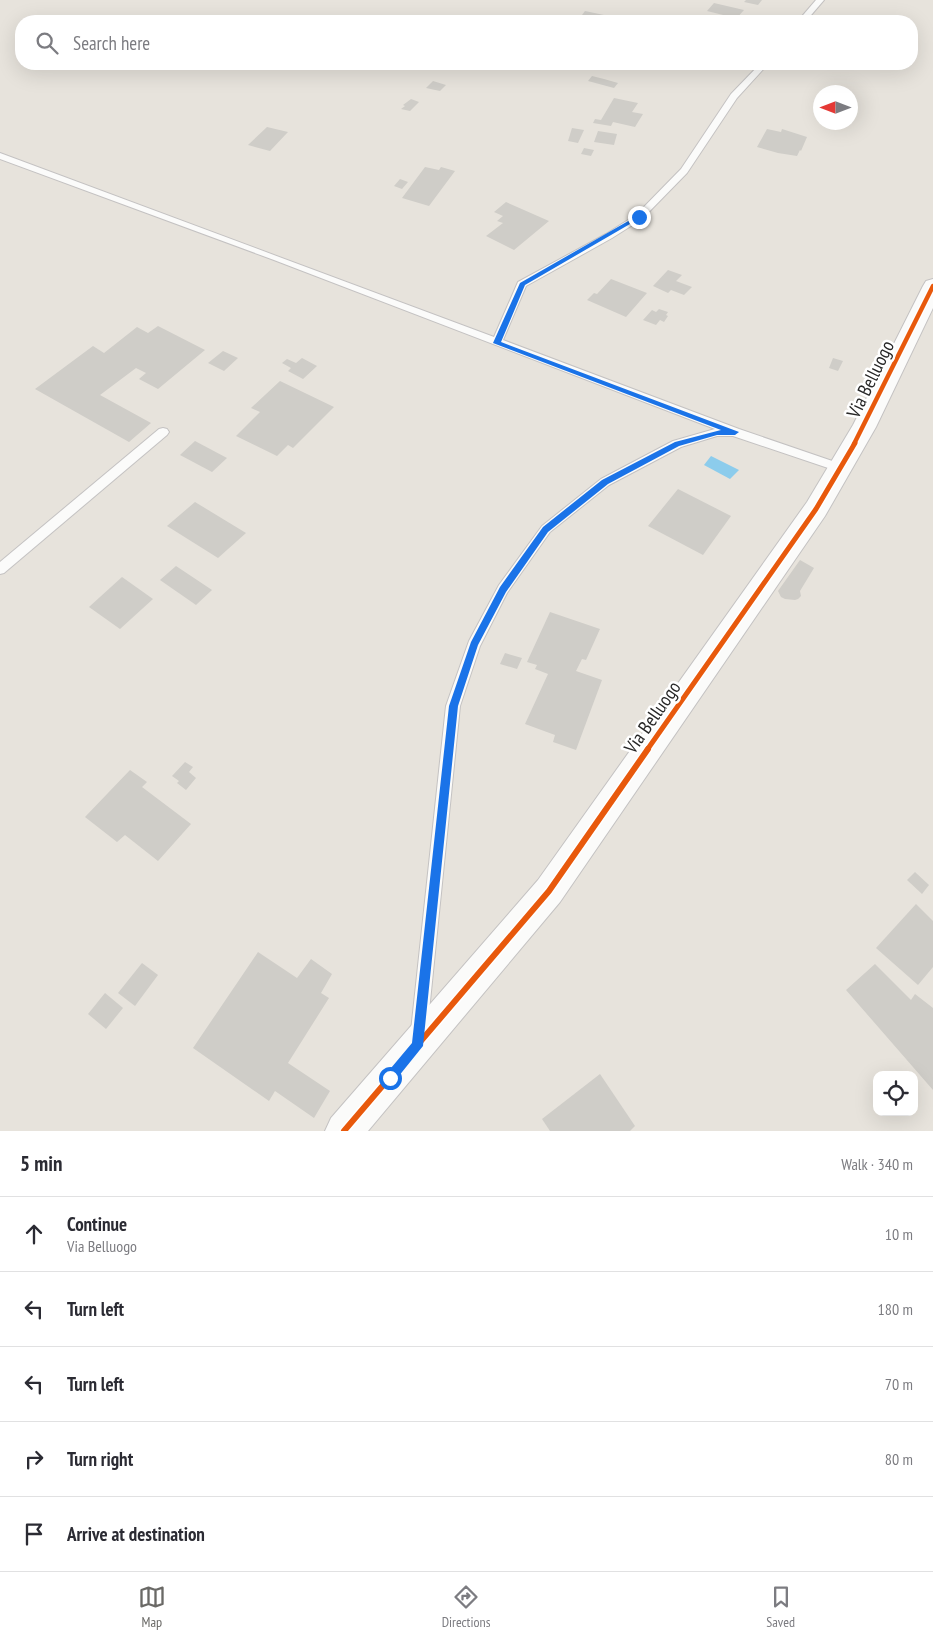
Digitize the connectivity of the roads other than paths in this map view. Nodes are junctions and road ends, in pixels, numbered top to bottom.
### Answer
1 (820, 0) edge
2 (807, 15) edge
3 (758, 70) edge
4 (0, 156) edge
5 (933, 286) edge
6 (497, 343) junction
7 (163, 432) dead end
8 (735, 432) junction
9 (840, 468) junction
10 (0, 569) edge
11 (417, 1046) junction
12 (344, 1131) edge

1 - 2 lane
3 - 6 lane
4 - 6 lane
5 - 9 street, Via Belluogo
6 - 8 lane
7 - 10 lane
8 - 9 lane
8 - 11 lane
9 - 11 street, Via Belluogo
11 - 12 street, Via Belluogo

